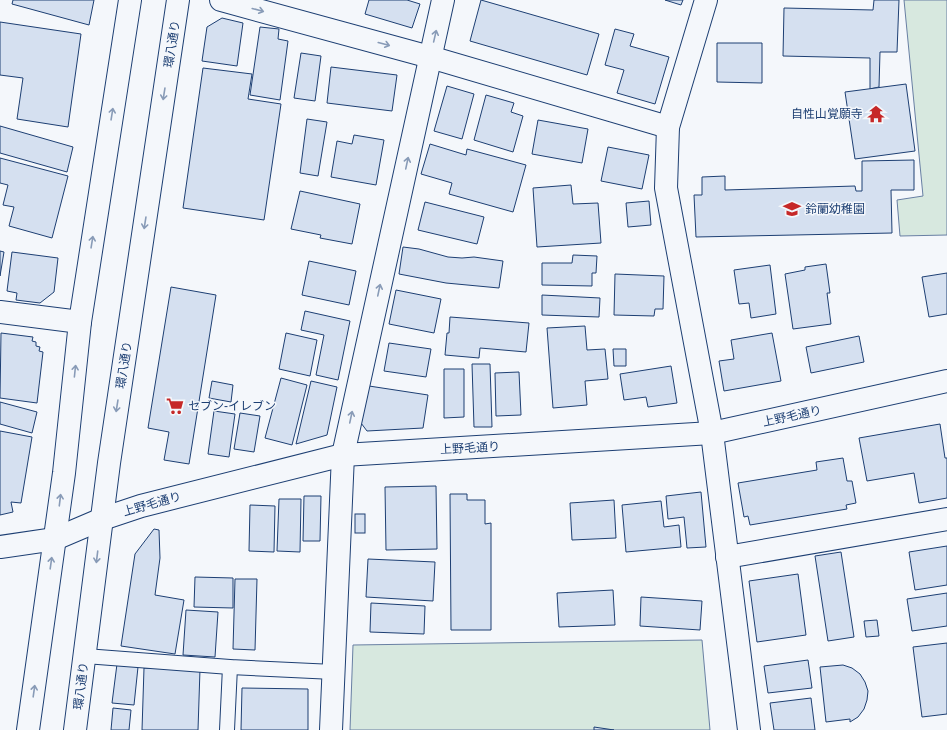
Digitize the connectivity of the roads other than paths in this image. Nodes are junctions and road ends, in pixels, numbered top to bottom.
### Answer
1 (130, 0) edge
2 (178, 0) edge
3 (221, 0) edge
4 (443, 0) edge
5 (706, 0) edge
6 (430, 57) junction
7 (668, 127) junction
8 (0, 312) edge
9 (80, 322) junction
10 (947, 381) edge
11 (712, 433) junction
12 (343, 455) junction
13 (102, 519) junction
14 (947, 520) edge
15 (55, 539) junction
16 (0, 547) edge
17 (727, 557) junction
18 (84, 656) junction
19 (230, 667) junction
20 (334, 672) junction
21 (28, 730) edge
22 (75, 730) edge
23 (227, 730) edge
24 (331, 730) edge
25 (749, 730) edge

9 -> 1 main road
2 -> 13 main road, 環八通り
3 -> 6 main road
6 -> 4 main road
5 - 7 main road
6 - 7 main road
12 -> 6 main road
7 - 11 main road
8 - 9 main road
15 -> 9 main road
10 - 11 main road, 上野毛通り
11 - 12 main road, 上野毛通り
11 - 17 main road
12 - 13 main road, 上野毛通り
12 - 20 main road
13 - 15 main road, 上野毛通り
13 -> 18 main road, 環八通り
14 - 17 main road
15 - 16 main road, 上野毛通り
21 -> 15 main road
17 - 25 main road
18 - 19 lane
18 - 22 main road, 環八通り
19 - 20 lane
19 - 23 lane
20 - 24 main road

